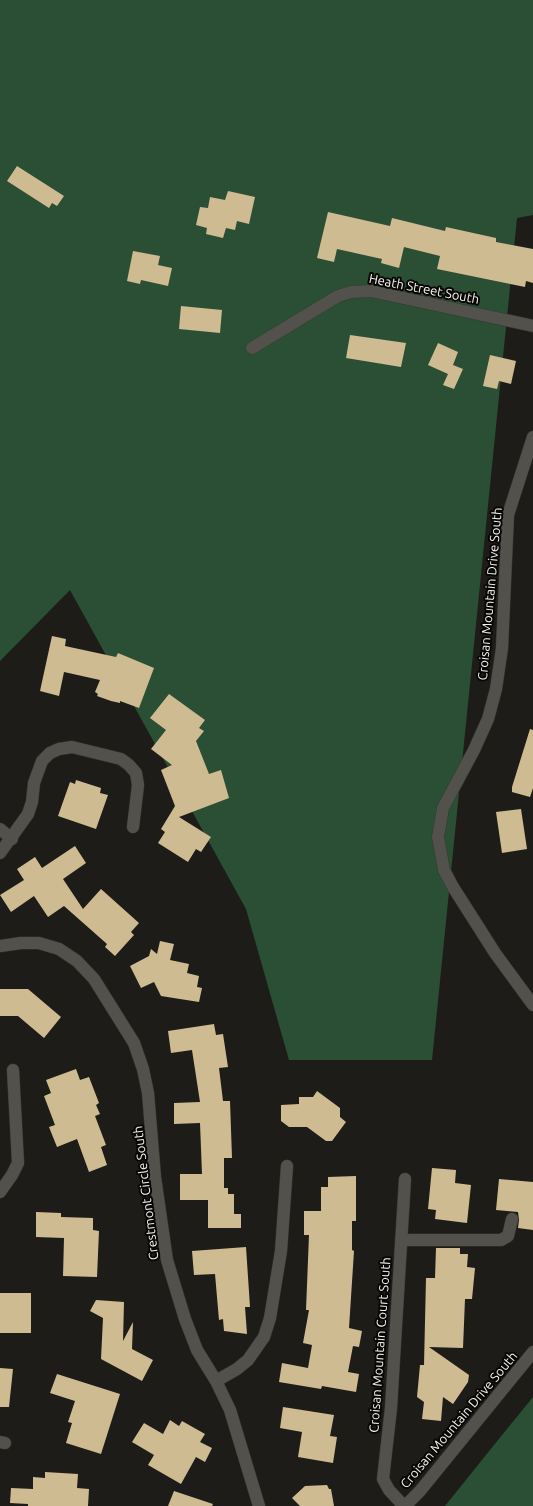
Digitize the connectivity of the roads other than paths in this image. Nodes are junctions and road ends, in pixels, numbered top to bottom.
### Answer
1 (533, 326) edge
2 (252, 348) dead end
3 (533, 437) edge
4 (133, 827) dead end
5 (0, 829) edge
6 (12, 839) junction
7 (0, 853) edge
8 (0, 946) edge
9 (533, 1005) edge
10 (13, 1070) dead end
11 (287, 1166) dead end
12 (405, 1179) dead end
13 (0, 1192) edge
14 (512, 1219) dead end
15 (401, 1240) junction
16 (533, 1352) edge
17 (216, 1380) junction
18 (259, 1506) edge
19 (405, 1506) edge

1 - 2 street, Heath Street South
3 - 9 street, Croisan Mountain Drive South
4 - 6 street
5 - 6 street
6 - 7 street
8 - 17 street, Crestmont Circle South
10 - 13 street
11 - 17 street
12 - 15 street, Croisan Mountain Court South
14 - 15 street
15 - 19 street, Croisan Mountain Court South
16 - 19 street, Croisan Mountain Drive South
17 - 18 street, Crestmont Circle South

